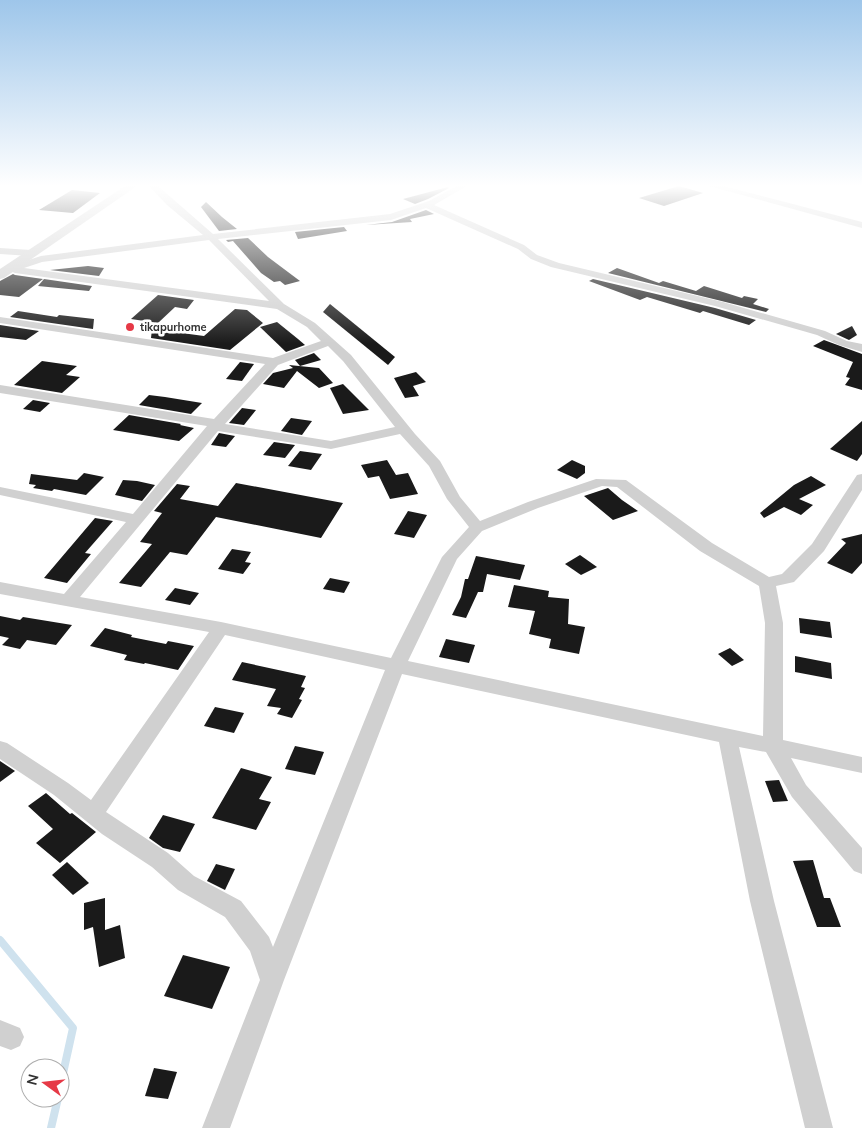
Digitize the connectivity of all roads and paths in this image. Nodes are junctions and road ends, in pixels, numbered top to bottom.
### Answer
1 (211, 238) edge
2 (53, 239) edge
3 (206, 239) edge
4 (502, 239) edge
5 (0, 251) edge
6 (31, 253) junction
7 (11, 269) junction
8 (0, 276) edge
9 (280, 306) junction
10 (0, 320) edge
11 (330, 342) junction
12 (862, 348) edge
13 (274, 362) junction
14 (0, 389) edge
15 (216, 425) junction
16 (403, 429) junction
17 (862, 478) edge
18 (0, 491) edge
19 (136, 519) junction
20 (477, 528) junction
21 (767, 583) junction
22 (0, 588) edge
23 (67, 601) junction
24 (222, 628) junction
25 (397, 664) junction
26 (727, 735) junction
27 (773, 747) junction
28 (0, 749) edge
29 (862, 765) edge
30 (93, 814) junction
31 (862, 864) edge
32 (272, 980) junction
33 (216, 1128) edge
34 (819, 1128) edge

1 - 9 street
2 - 6 street
3 - 7 street
4 - 12 street
5 - 6 street
6 - 7 street
7 - 8 street
7 - 9 street
9 - 11 street
10 - 13 street
11 - 13 street
11 - 16 street
13 - 15 street
14 - 15 street
15 - 16 street
15 - 19 street
16 - 20 street
17 - 21 street
18 - 19 street
19 - 23 street
20 - 21 street
20 - 25 street
21 - 27 street
22 - 23 street
23 - 24 street
24 - 25 street
24 - 30 street
25 - 26 street
25 - 32 street
26 - 27 street
26 - 34 street
27 - 29 street
27 - 31 street
28 - 30 street
30 - 32 street
32 - 33 street

